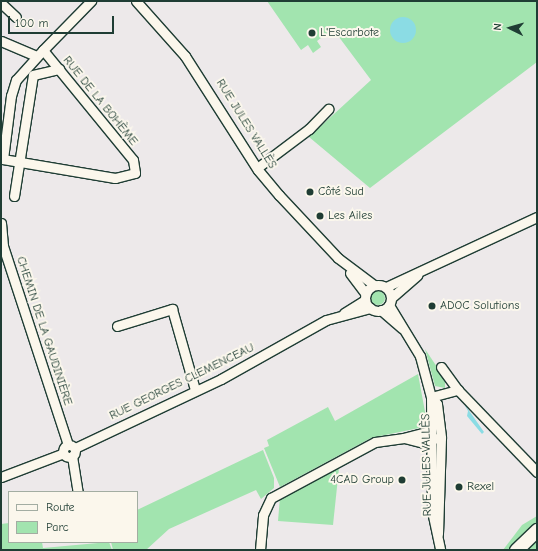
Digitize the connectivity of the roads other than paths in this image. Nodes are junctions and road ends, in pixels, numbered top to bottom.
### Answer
1 (90, 1) edge
2 (136, 1) edge
3 (1, 4) edge
4 (16, 17) dead end
5 (1, 41) edge
6 (40, 53) junction
7 (59, 69) junction
8 (328, 109) dead end
9 (20, 162) junction
10 (257, 168) junction
11 (14, 196) dead end
12 (537, 217) edge
13 (1, 224) edge
14 (338, 258) junction
15 (420, 271) junction
16 (374, 285) junction
17 (386, 287) junction
18 (366, 297) junction
19 (387, 304) junction
20 (370, 308) junction
21 (341, 315) junction
22 (117, 326) dead end
23 (441, 367) dead end
24 (195, 390) junction
25 (458, 390) junction
26 (431, 397) junction
27 (434, 440) junction
28 (70, 451) junction
29 (537, 472) edge
30 (1, 476) edge
31 (78, 491) edge
32 (537, 530) edge
33 (260, 550) edge
34 (440, 550) edge
35 (516, 550) edge

1 - 6 street
2 - 10 street, RUE JULES VALLÈS
3 - 4 street
5 - 6 street
6 - 7 street, RUE DE LA BOHÈME
6 - 9 street
7 - 9 street
7 - 9 street, RUE DE LA BOHÈME
8 - 10 street
9 - 11 street
10 - 14 street, RUE JULES VALLÈS
12 - 15 street
13 - 28 street, CHEMIN DE LA GAUDINIÈRE
14 - 16 street, RUE JULES VALLÈS
14 - 18 street, RUE JULES VALLÈS
15 - 17 street
15 - 19 street
16 - 17 street
16 - 18 street, RUE GEORGES CLEMENCEAU
17 - 19 street, RUE JULES VALLÈS
18 - 20 street, RUE JULES VALLÈS
18 - 21 street, RUE GEORGES CLEMENCEAU
19 - 20 street
19 - 26 street, RUE JULES VALLÈS
20 - 21 street, RUE GEORGES CLEMENCEAU
21 - 24 street, RUE GEORGES CLEMENCEAU
22 - 24 street
23 - 25 street
24 - 28 street, RUE GEORGES CLEMENCEAU
25 - 26 street, RUE JULES VALLÈS
25 - 29 street
26 - 27 street, RUE JULES VALLÈS
27 - 33 street
27 - 34 street, RUE JULES VALLÈS
28 - 30 street, RUE GEORGES CLEMENCEAU
28 - 31 street, CHEMIN DE LA GAUDINIÈRE
32 - 35 highway

